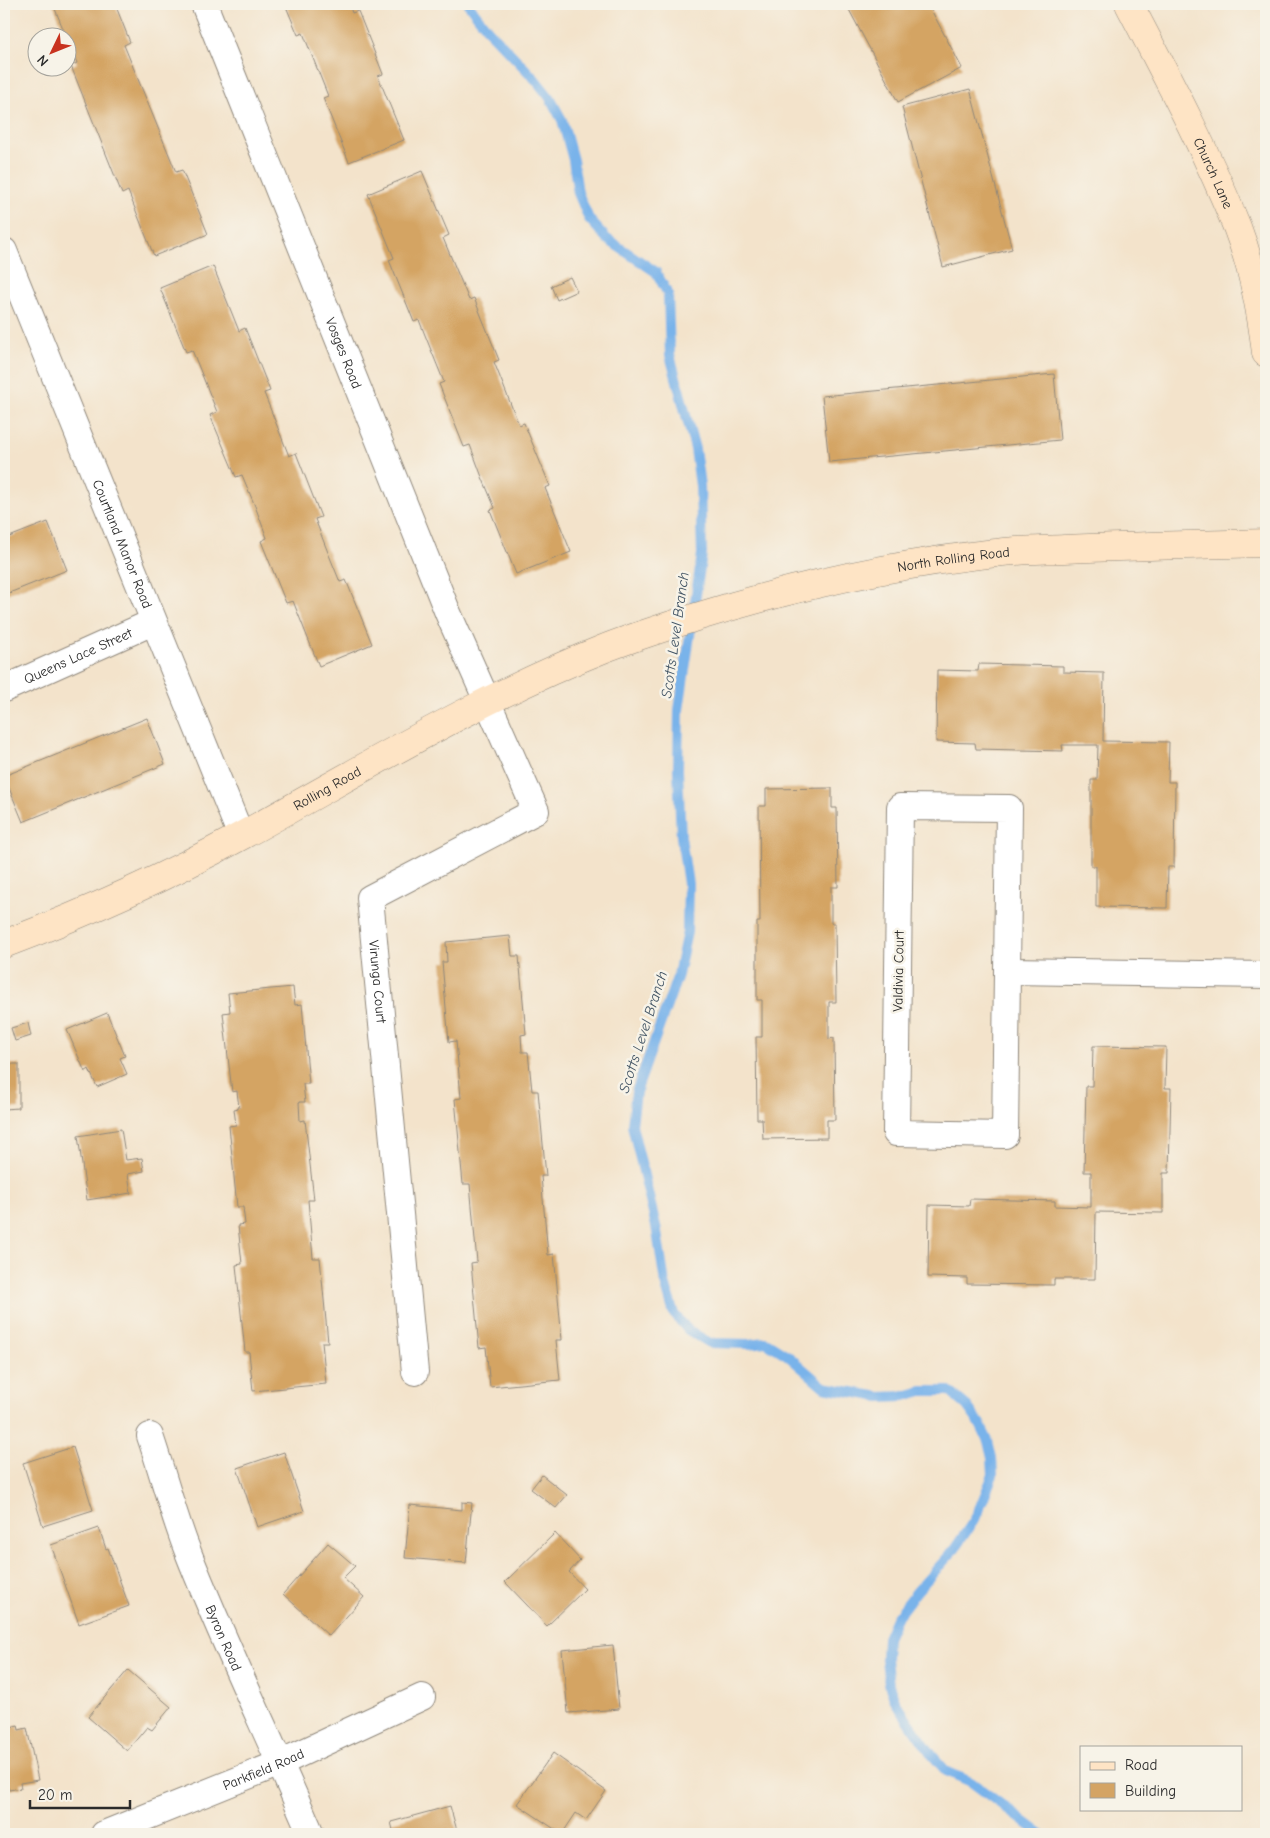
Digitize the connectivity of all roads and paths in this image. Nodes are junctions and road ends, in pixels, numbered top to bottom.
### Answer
1 (204, 4) edge
2 (1129, 4) edge
3 (4, 251) edge
4 (1266, 353) edge
5 (1266, 543) edge
6 (153, 622) junction
7 (650, 632) joint
8 (4, 688) edge
9 (487, 700) junction
10 (241, 836) junction
11 (4, 944) edge
12 (1007, 970) junction
13 (1266, 975) edge
14 (415, 1372) dead end
15 (150, 1436) dead end
16 (422, 1698) dead end
17 (280, 1763) junction
18 (104, 1834) edge
19 (311, 1834) edge

1 - 9 street, Vosges Road
2 - 4 street, Church Lane
3 - 6 street, Courtland Manor Road
5 - 7 street, North Rolling Road
6 - 8 street, Queens Lace Street
6 - 10 street, Courtland Manor Road
7 - 9 street, Rolling Road
9 - 10 street, Rolling Road
9 - 14 street, Virunga Court
10 - 11 street, Rolling Road
12 - 12 street, Valdivia Court
12 - 13 street
15 - 17 street, Byron Road
16 - 17 street, Parkfield Road
17 - 18 street, Parkfield Road
17 - 19 street, Byron Road

